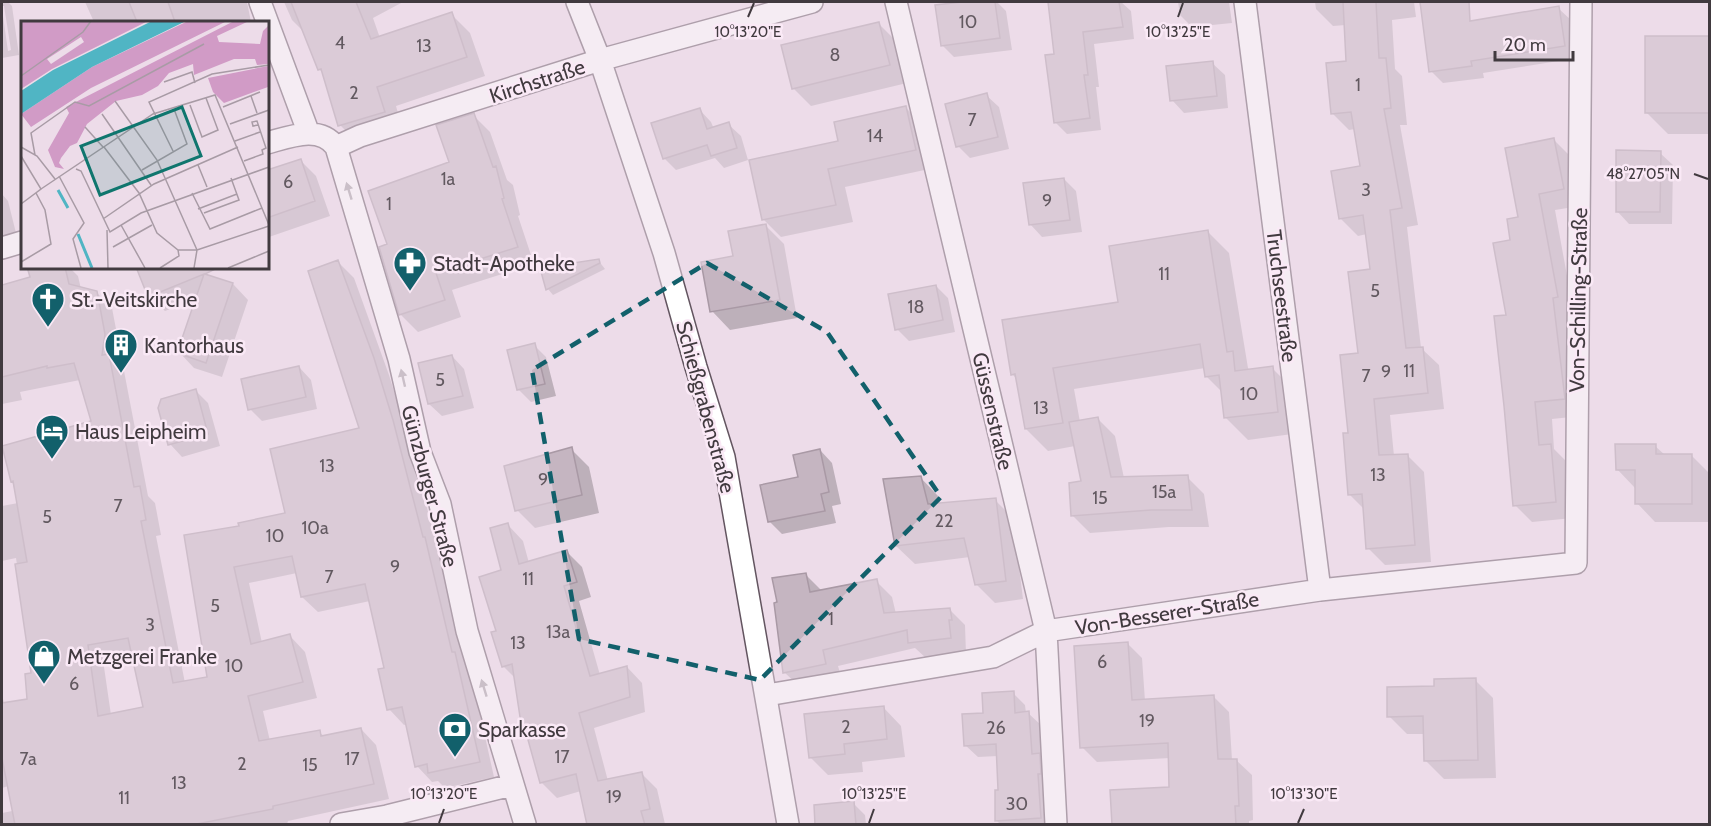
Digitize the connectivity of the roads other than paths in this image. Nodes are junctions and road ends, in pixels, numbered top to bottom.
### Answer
1 (260, 2) edge
2 (577, 2) edge
3 (812, 2) edge
4 (896, 2) edge
5 (1245, 2) edge
6 (1581, 2) edge
7 (267, 21) edge
8 (268, 24) edge
9 (600, 60) junction
10 (309, 134) junction
11 (268, 143) edge
12 (336, 147) junction
13 (21, 242) edge
14 (2, 248) edge
15 (1575, 563) joint
16 (1320, 590) junction
17 (1046, 631) junction
18 (767, 695) junction
19 (512, 785) junction
20 (341, 825) edge
21 (525, 825) edge
22 (788, 825) edge
23 (1056, 825) edge

1 - 7 street
2 - 9 street, Schießgrabenstraße
3 - 9 street, Kirchstraße
4 - 17 street, Güssenstraße
5 - 16 street, Truchseestraße
6 - 15 street, Von-Schilling-Straße
8 - 10 street
9 - 12 street, Kirchstraße
9 - 18 street, Schießgrabenstraße
10 - 11 street
10 - 12 street
19 -> 12 street, Günzburger Straße
13 - 14 street
15 - 16 street, Von-Besserer-Straße
16 - 17 street, Von-Besserer-Straße
17 - 18 street, Von-Besserer-Straße
17 - 23 street, Güssenstraße
18 - 22 street, Schießgrabenstraße
19 - 20 street
19 - 21 street, Günzburger Straße

